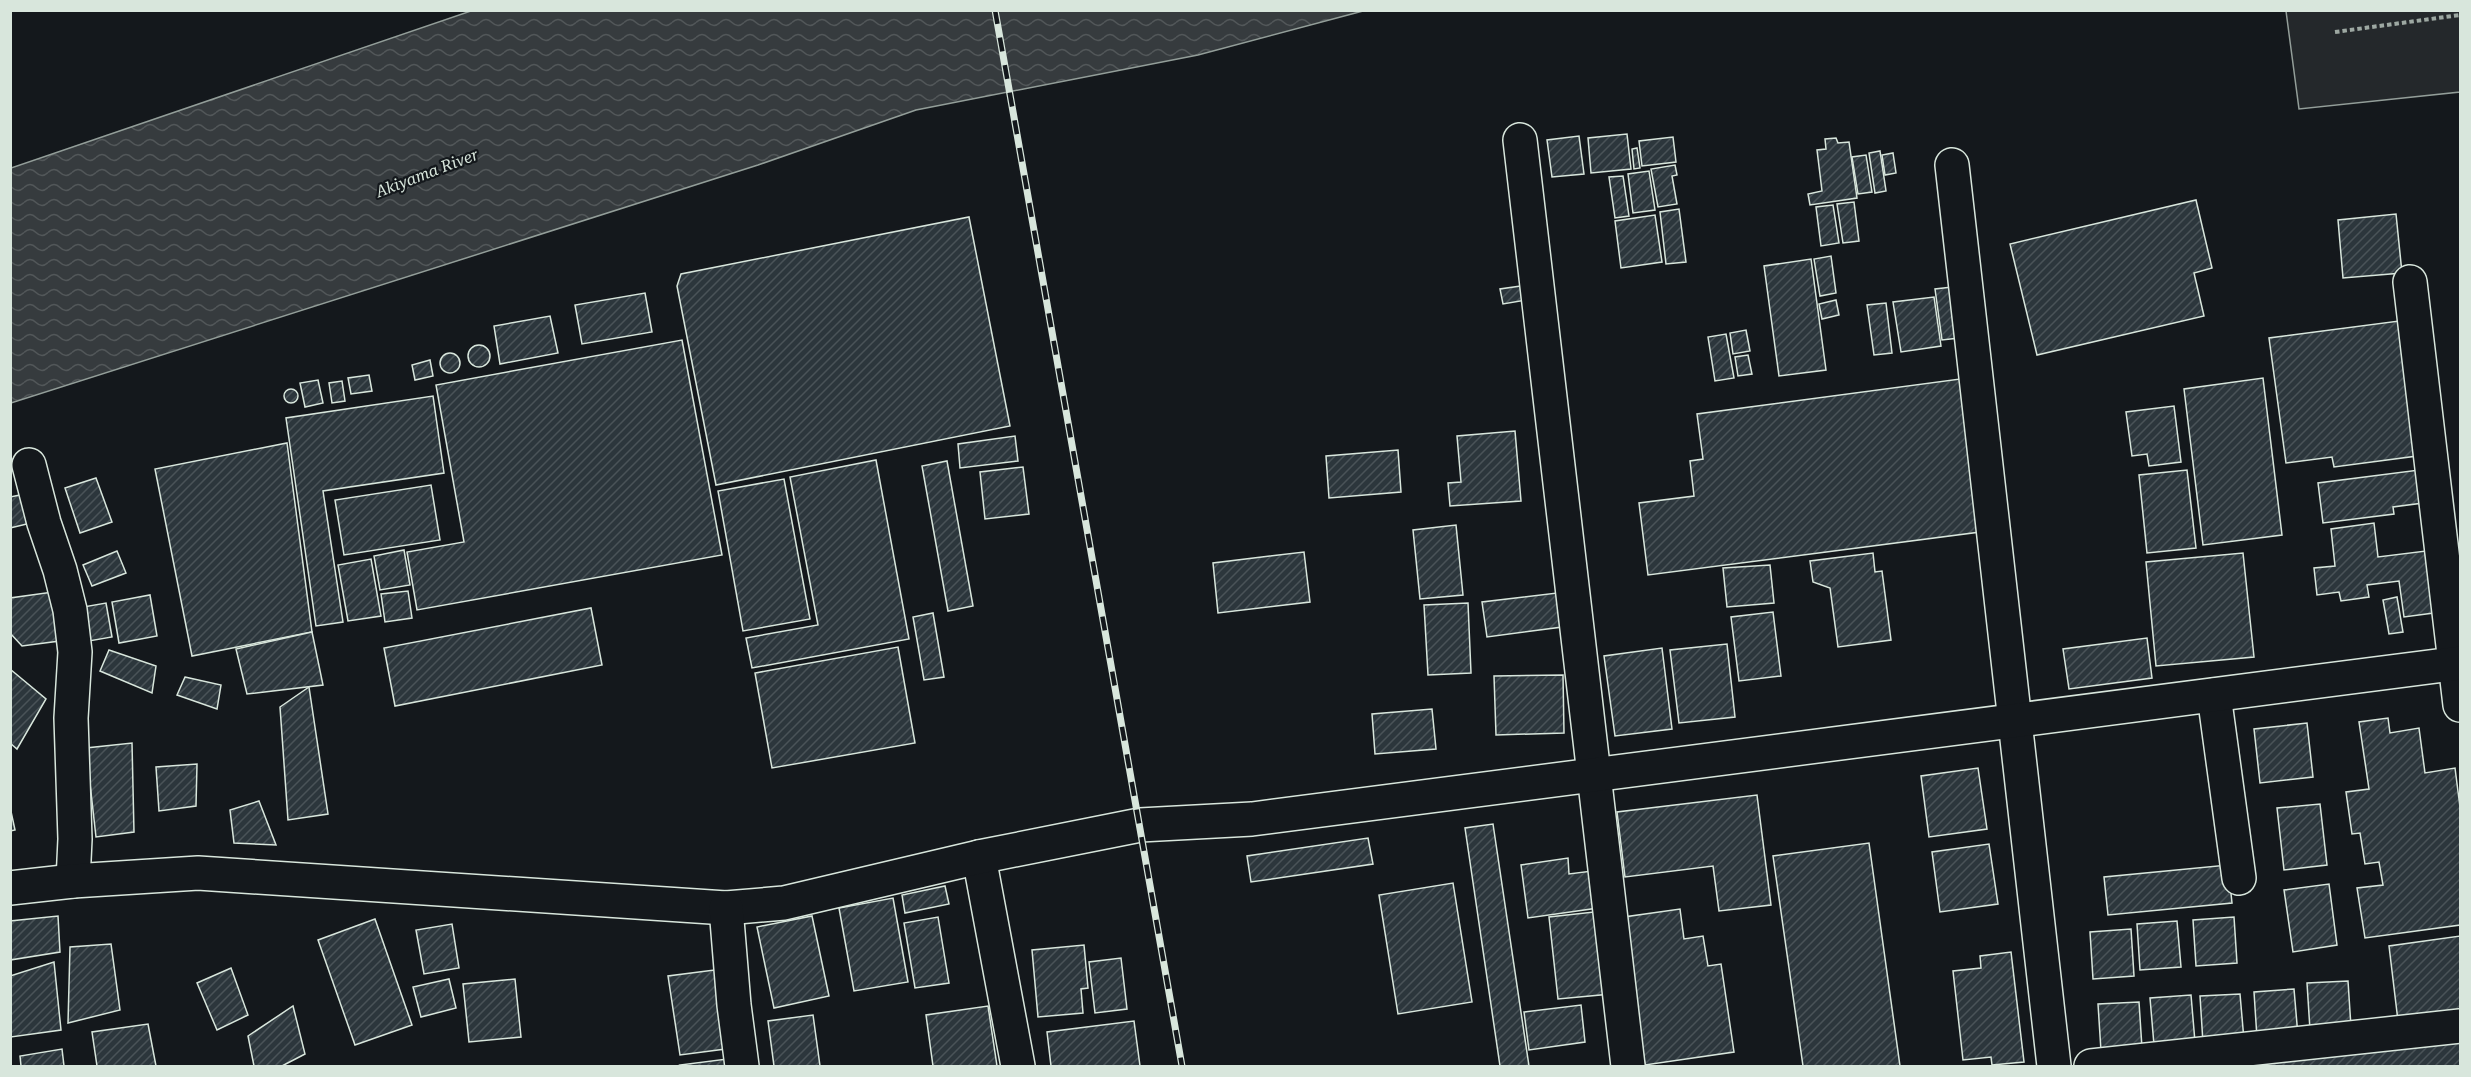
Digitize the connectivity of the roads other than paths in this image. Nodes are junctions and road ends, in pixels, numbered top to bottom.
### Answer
1 (1520, 140) dead end
2 (1952, 165) dead end
3 (2410, 282) dead end
4 (28, 465) dead end
5 (2458, 663) edge
6 (2214, 695) junction
7 (2460, 705) edge
8 (2016, 721) junction
9 (1595, 775) junction
10 (979, 856) junction
11 (2240, 878) dead end
12 (73, 881) junction
13 (10, 888) edge
14 (726, 908) junction
15 (2460, 1026) edge
16 (742, 1066) edge
17 (1018, 1066) edge
18 (1628, 1066) edge
19 (2054, 1066) edge
20 (2091, 1066) edge

1 - 9 street
2 - 8 street
3 - 5 street
4 - 12 street
5 - 6 street
5 - 7 street
6 - 8 street
6 - 11 street
8 - 9 street
8 - 19 street
9 - 10 street
9 - 18 street
10 - 14 street
10 - 17 street
12 - 13 street
12 - 14 street
14 - 16 street
15 - 20 street

